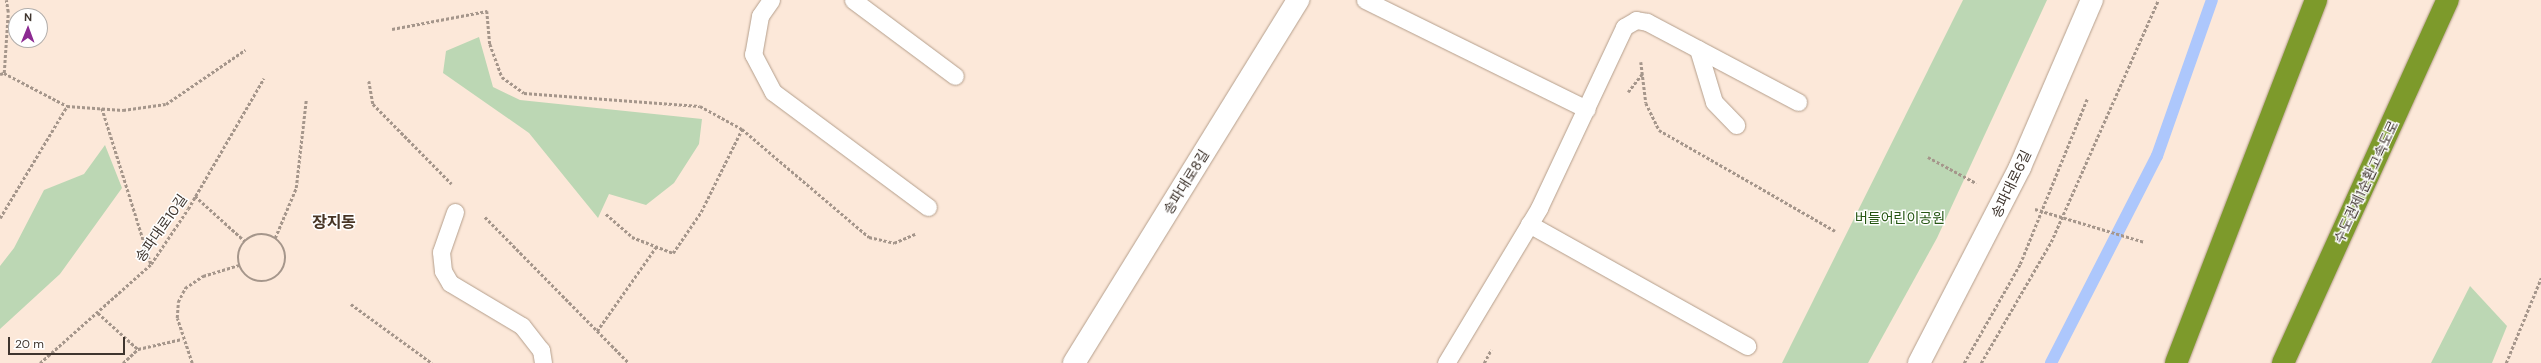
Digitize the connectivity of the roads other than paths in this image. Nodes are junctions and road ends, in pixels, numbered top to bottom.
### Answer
1 (771, 0) edge
2 (853, 0) edge
3 (1298, 0) edge
4 (1365, 0) edge
5 (2092, 0) edge
6 (2316, 0) edge
7 (2448, 0) edge
8 (1698, 49) junction
9 (955, 76) dead end
10 (1798, 102) dead end
11 (1587, 109) junction
12 (1736, 125) dead end
13 (928, 207) road end
14 (455, 212) dead end
15 (1529, 224) junction
16 (1746, 346) dead end
17 (543, 363) edge
18 (1074, 363) edge
19 (1446, 363) edge
20 (1919, 363) edge
21 (2176, 363) edge
22 (2283, 363) edge

1 - 13 lane
2 - 9 lane
3 - 18 street, 송파대로8길
4 - 11 lane
5 - 20 street, 송파대로6길
6 - 21 highway
7 - 22 highway, 수도권제1순환고속도로
8 - 10 lane
8 - 11 lane
8 - 12 lane
11 - 15 lane
14 - 17 lane
15 - 16 lane
15 - 19 lane

